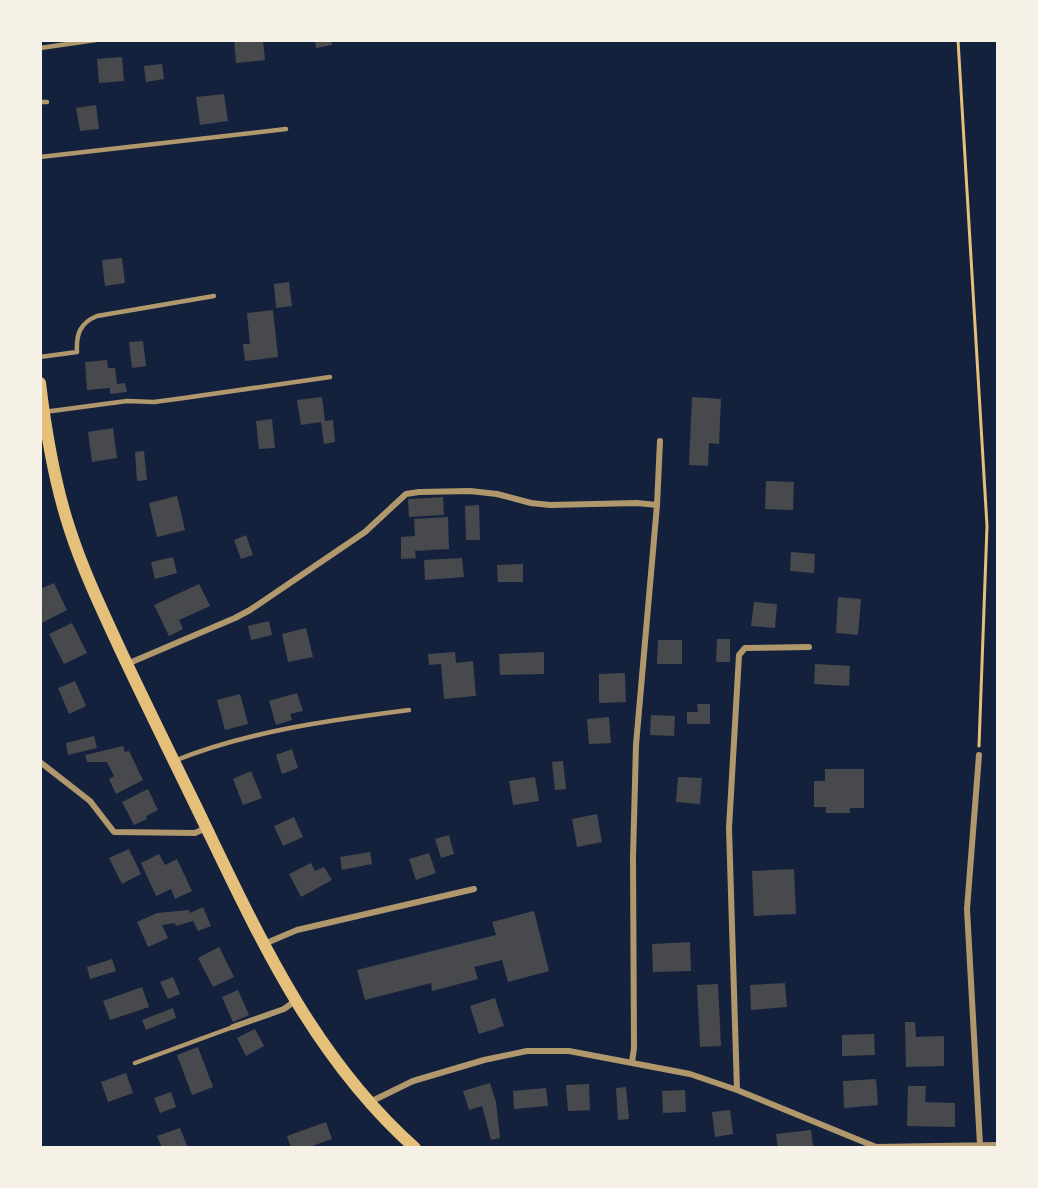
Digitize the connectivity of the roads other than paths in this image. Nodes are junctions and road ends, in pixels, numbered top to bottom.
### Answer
1 (96, 40) edge
2 (40, 48) edge
3 (40, 102) edge
4 (47, 102) dead end
5 (286, 129) dead end
6 (40, 157) edge
7 (214, 296) dead end
8 (40, 357) edge
9 (330, 376) dead end
10 (40, 383) edge
11 (44, 412) junction
12 (660, 441) dead end
13 (657, 505) junction
14 (808, 647) dead end
15 (127, 664) junction
16 (409, 710) dead end
17 (979, 755) road end
18 (174, 761) junction
19 (40, 762) edge
20 (207, 828) junction
21 (474, 889) dead end
22 (264, 944) junction
23 (295, 1001) junction
24 (233, 1027) joint
25 (632, 1062) junction
26 (135, 1063) dead end
27 (737, 1090) junction
28 (370, 1102) junction
29 (980, 1144) junction
30 (998, 1145) edge
31 (411, 1146) edge

1 - 2 lane
3 - 4 lane
5 - 6 lane
7 - 8 lane
9 - 11 lane
10 - 11 main road
11 - 15 main road
12 - 13 street
13 - 15 street
13 - 25 street
14 - 27 street
15 - 18 main road
16 - 18 lane
17 - 29 street
18 - 20 main road
19 - 20 street
20 - 22 main road
21 - 22 street
22 - 23 main road
23 - 24 street
23 - 28 main road
24 - 26 lane
25 - 27 street
25 - 28 street
27 - 29 street
28 - 31 main road
29 - 30 street

